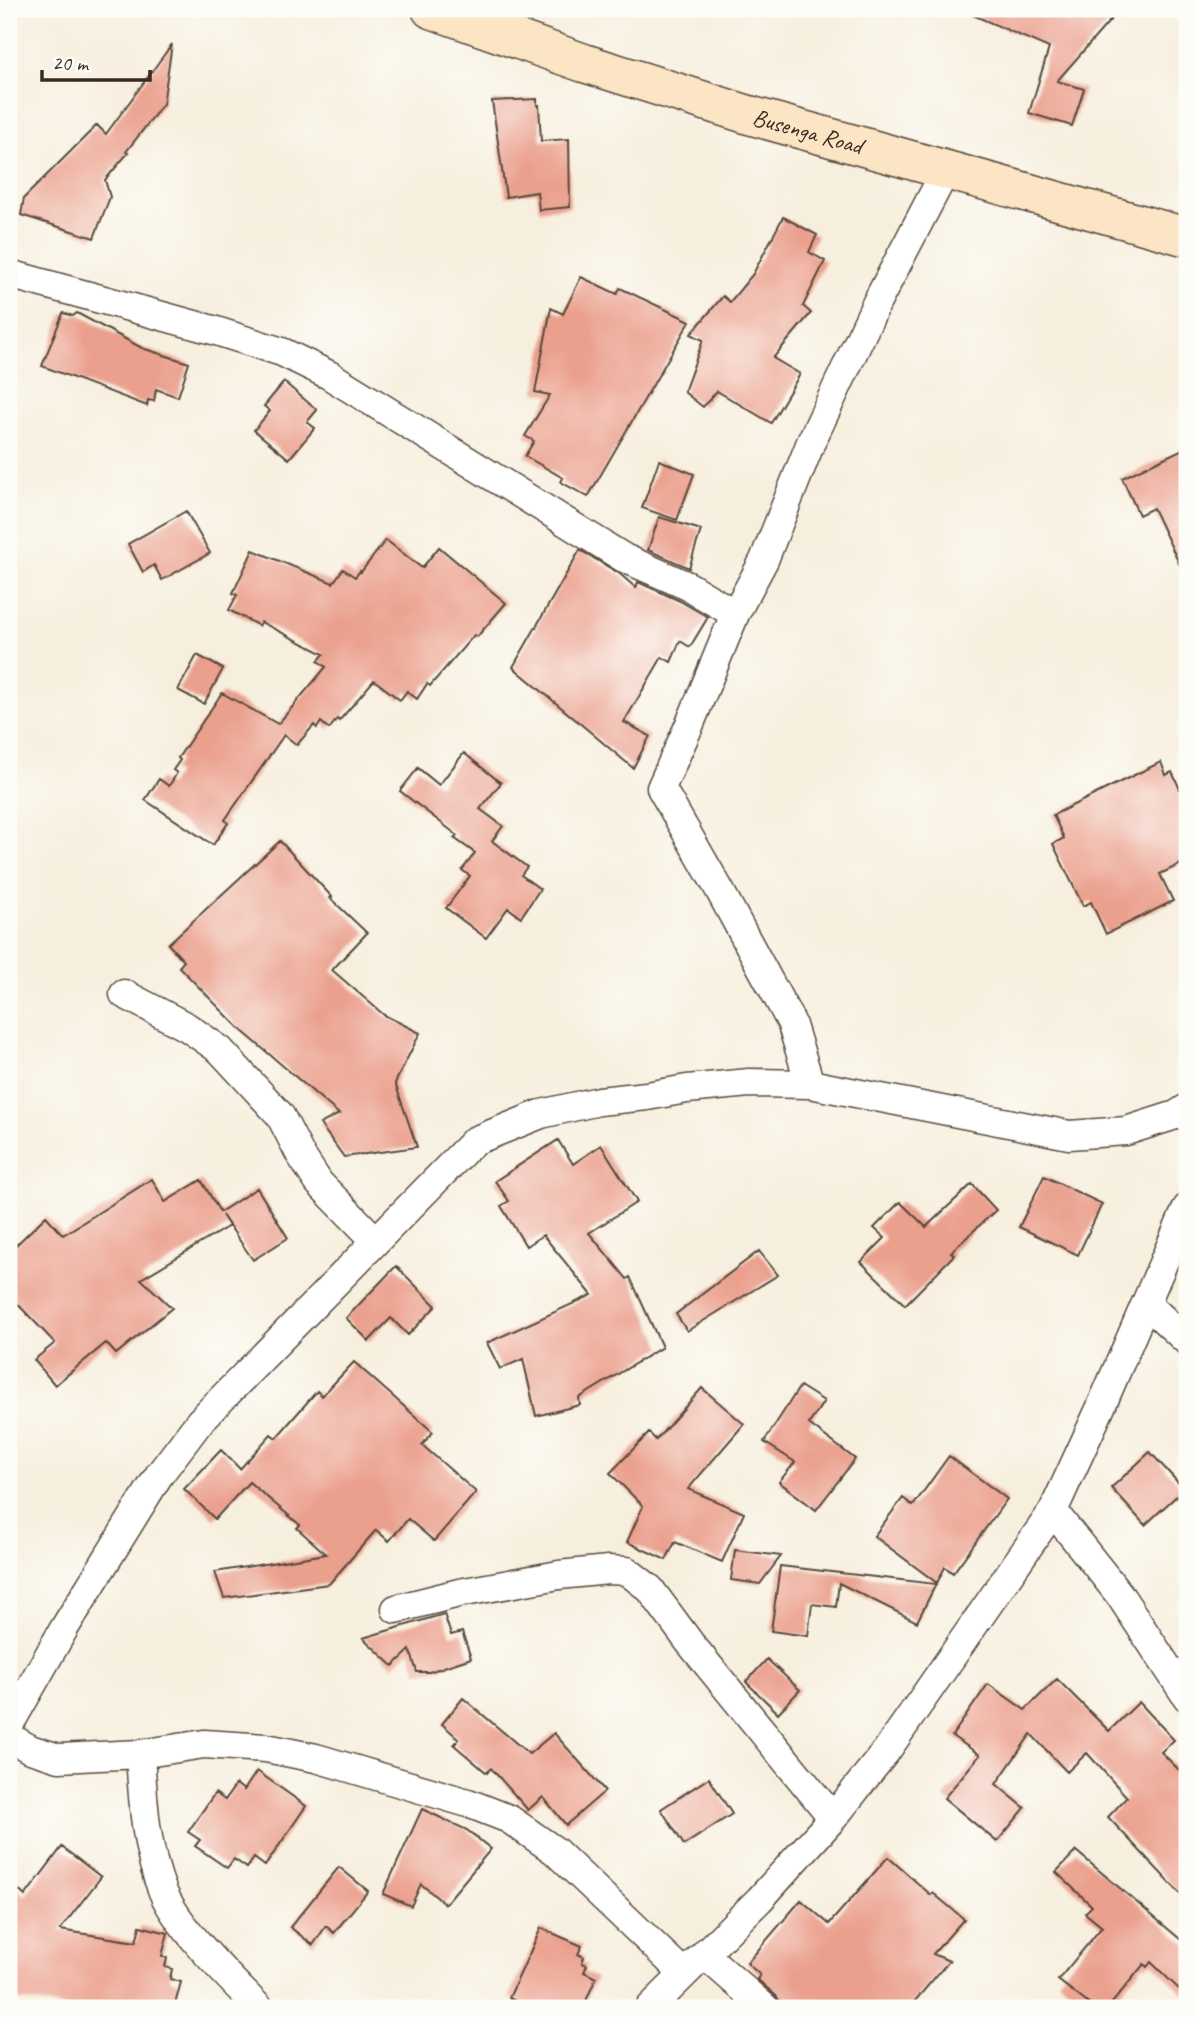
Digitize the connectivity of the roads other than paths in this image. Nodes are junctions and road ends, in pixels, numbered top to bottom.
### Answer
1 (431, 9) edge
2 (946, 170) junction
3 (1187, 237) edge
4 (9, 274) edge
5 (735, 614) junction
6 (124, 994) dead end
7 (810, 1084) junction
8 (1187, 1108) edge
9 (1187, 1208) edge
10 (376, 1241) junction
11 (1147, 1304) junction
12 (1187, 1341) edge
13 (1053, 1511) junction
14 (396, 1609) dead end
15 (1187, 1697) edge
16 (9, 1725) edge
17 (9, 1737) edge
18 (140, 1754) junction
19 (833, 1818) junction
20 (705, 1955) junction
21 (684, 1974) junction
22 (259, 2008) edge
23 (650, 2008) edge
24 (765, 2008) edge

1 - 2 street, Busenga Road
2 - 3 street, Busenga Road
2 - 5 street
4 - 5 street
5 - 7 street
6 - 10 street
7 - 8 street
7 - 10 street
9 - 11 street
10 - 16 street
11 - 12 street
11 - 13 street
13 - 15 street
13 - 19 street
14 - 19 street
17 - 18 street
18 - 21 street
18 - 22 street
19 - 20 street
20 - 21 street
20 - 24 street
21 - 23 street

